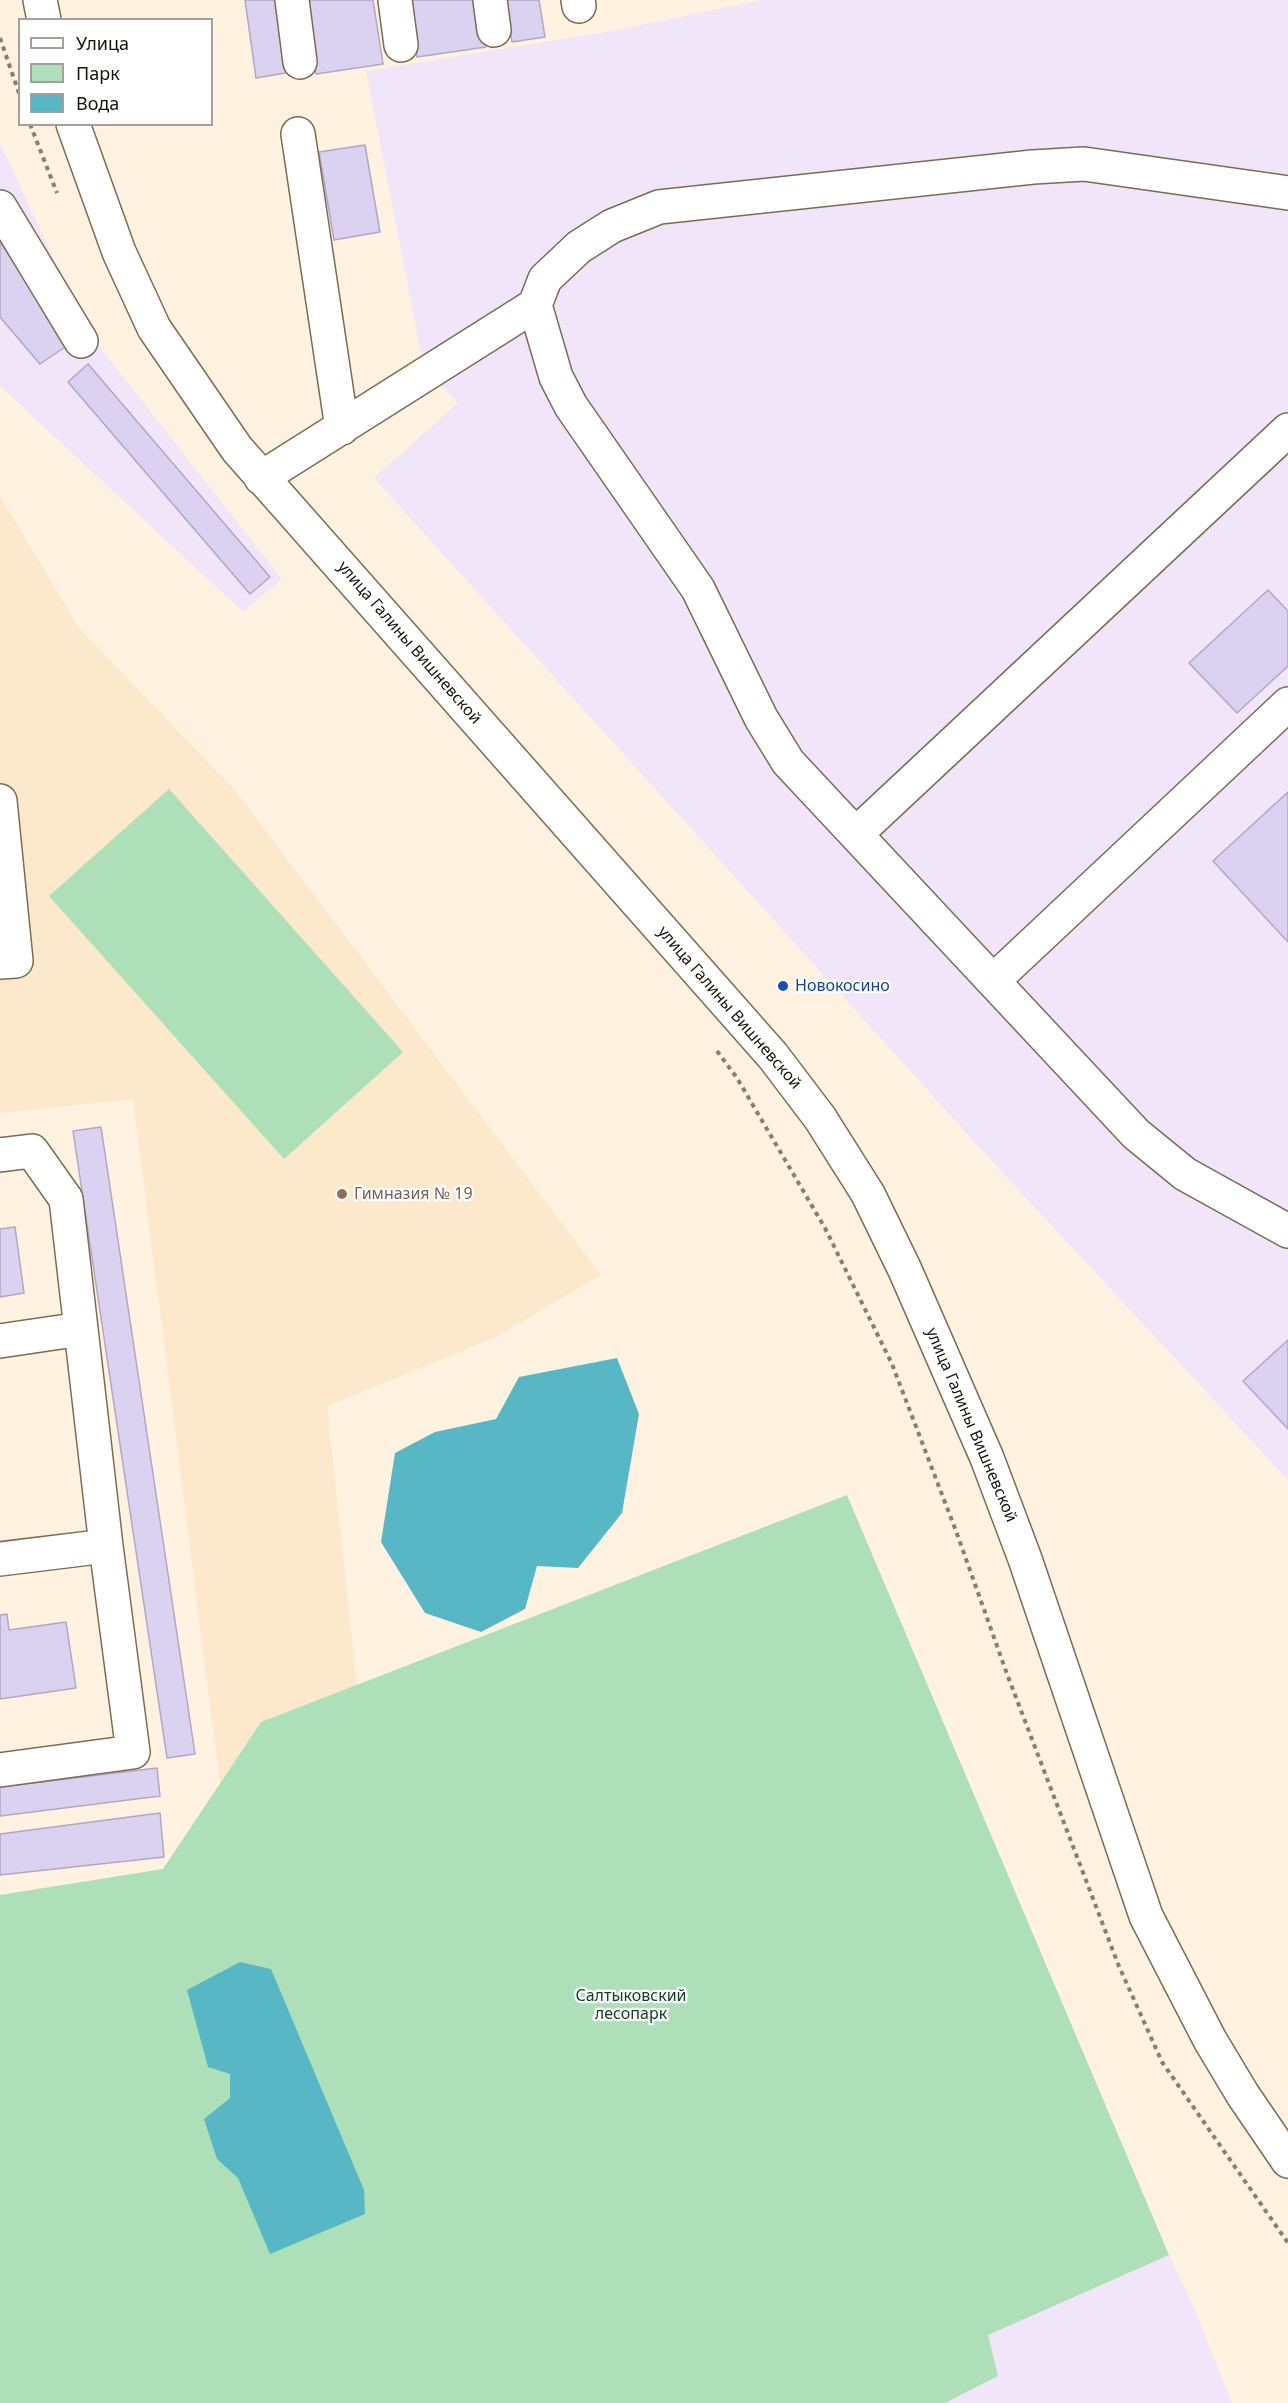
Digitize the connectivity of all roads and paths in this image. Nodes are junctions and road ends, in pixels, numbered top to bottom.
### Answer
1 (40, 0) edge
2 (292, 0) edge
3 (395, 0) edge
4 (44, 18) edge
5 (0, 38) edge
6 (401, 45) dead end
7 (300, 62) dead end
8 (18, 90) edge
9 (31, 126) edge
10 (74, 126) edge
11 (298, 134) dead end
12 (1288, 194) edge
13 (59, 198) dead end
14 (0, 207) edge
15 (535, 305) junction
16 (81, 341) dead end
17 (342, 428) junction
18 (1288, 430) edge
19 (261, 478) junction
20 (1288, 704) edge
21 (0, 801) edge
22 (856, 834) junction
23 (0, 962) edge
24 (993, 981) junction
25 (717, 1050) dead end
26 (0, 1155) edge
27 (1288, 1231) edge
28 (81, 1329) junction
29 (0, 1341) edge
30 (106, 1546) junction
31 (0, 1559) edge
32 (0, 1770) edge
33 (1288, 2161) edge
34 (1288, 2243) edge

1 - 4 street
2 - 7 street
3 - 6 street
5 - 8 path
9 - 13 path
10 - 19 street, улица Галины Вишневской
11 - 17 street
12 - 15 street
14 - 16 street
15 - 17 street
15 - 22 street
17 - 19 street
18 - 22 street
19 - 33 street, улица Галины Вишневской
20 - 24 street
21 - 23 street
22 - 24 street
24 - 27 street
25 - 34 path
26 - 28 street
28 - 29 street
28 - 30 street
30 - 31 street
30 - 32 street

